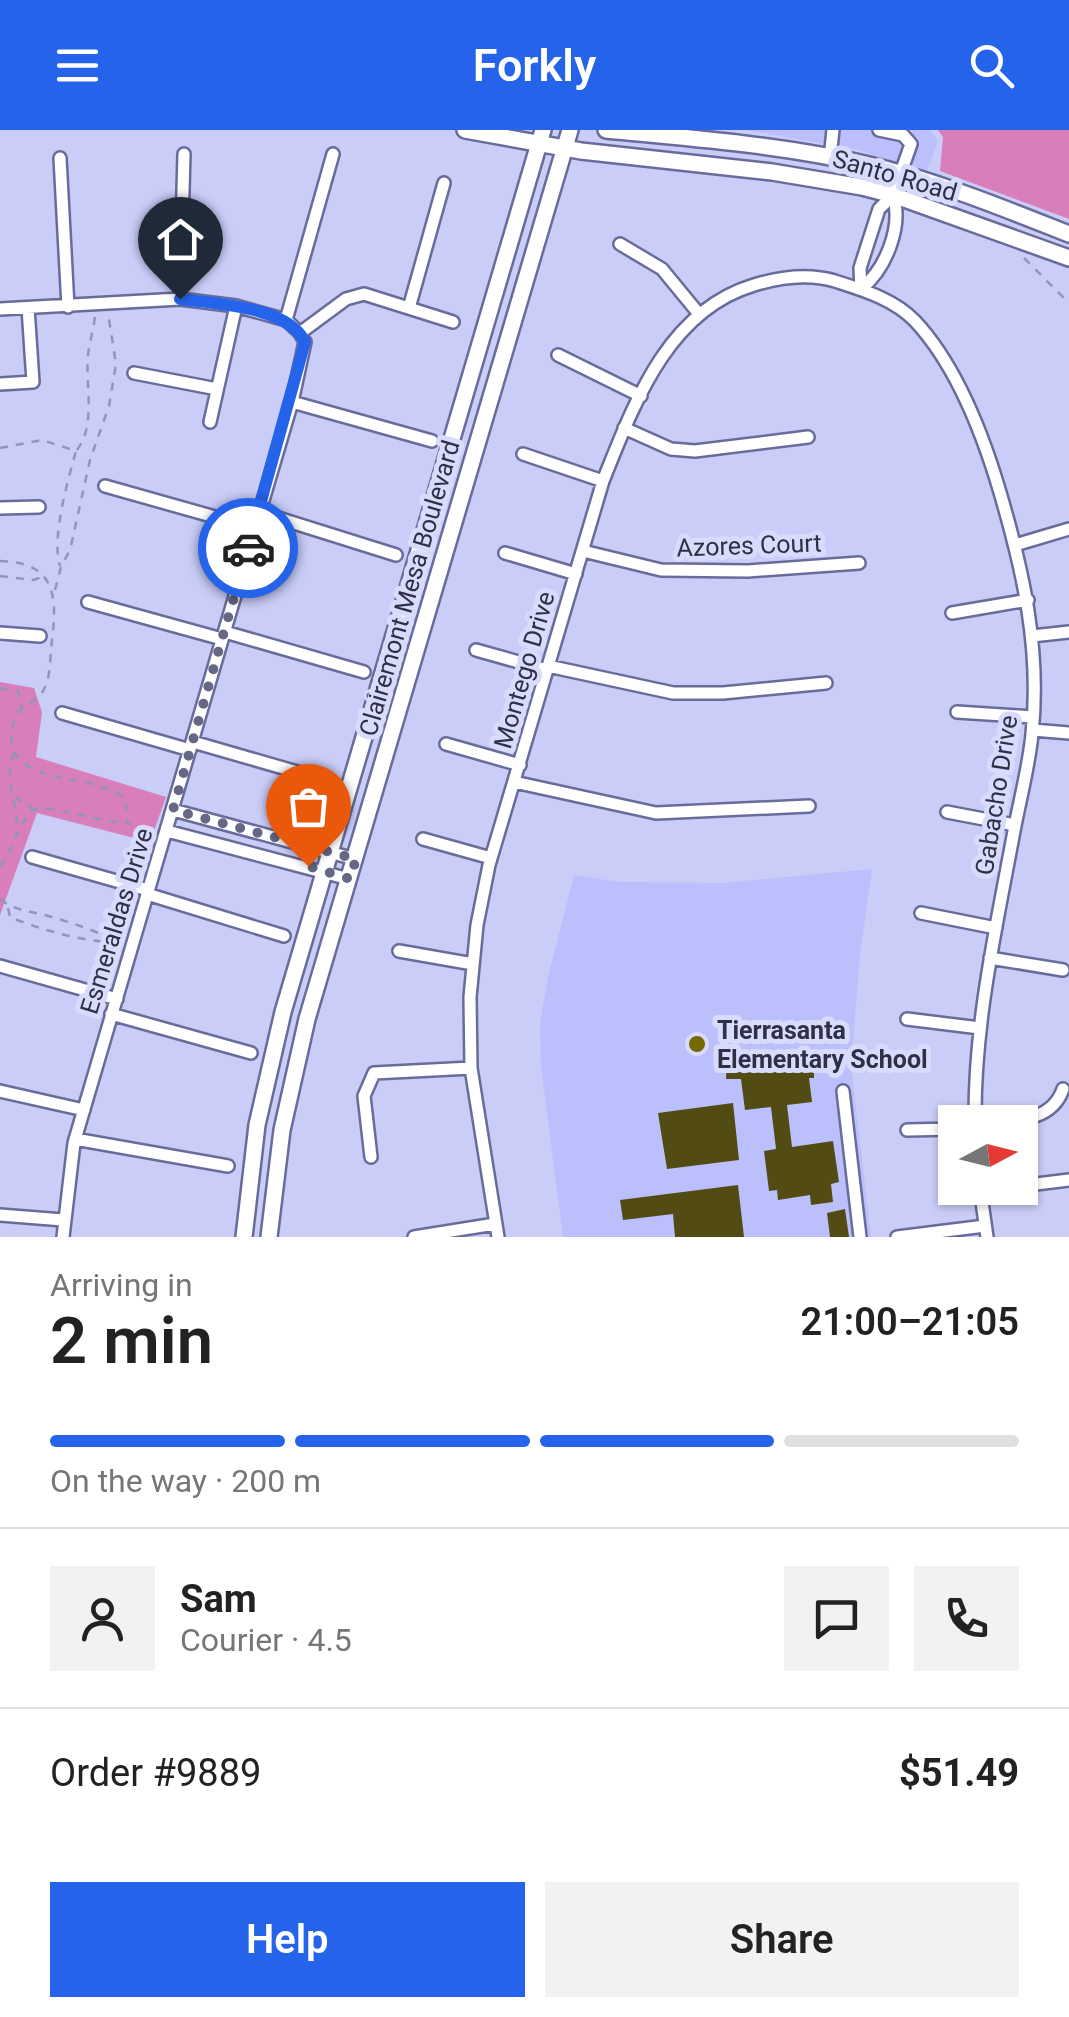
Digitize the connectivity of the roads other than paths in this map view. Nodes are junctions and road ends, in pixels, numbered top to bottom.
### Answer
1 (465, 130) edge
2 (570, 130) edge
3 (606, 130) edge
4 (834, 130) edge
5 (878, 130) edge
6 (648, 132) edge
7 (541, 136) edge
8 (566, 147) junction
9 (184, 154) dead end
10 (332, 154) dead end
11 (60, 158) dead end
12 (830, 158) junction
13 (899, 174) junction
14 (444, 183) dead end
15 (893, 195) junction
16 (1069, 234) edge
17 (620, 244) dead end
18 (1069, 258) edge
19 (861, 289) junction
20 (180, 299) junction
21 (236, 306) junction
22 (68, 307) junction
23 (28, 308) junction
24 (409, 308) junction
25 (0, 309) edge
26 (699, 314) junction
27 (286, 320) junction
28 (453, 322) dead end
29 (300, 332) junction
30 (558, 355) dead end
31 (134, 373) dead end
32 (0, 384) edge
33 (218, 389) junction
34 (641, 396) junction
35 (292, 402) junction
36 (210, 422) dead end
37 (624, 428) junction
38 (808, 437) dead end
39 (432, 441) dead end
40 (523, 454) dead end
41 (603, 480) junction
42 (105, 486) dead end
43 (38, 507) dead end
44 (0, 508) edge
45 (259, 512) junction
46 (254, 528) junction
47 (1069, 528) edge
48 (1016, 545) junction
49 (583, 551) junction
50 (504, 553) dead end
51 (396, 555) dead end
52 (859, 563) dead end
53 (576, 574) junction
54 (1028, 600) junction
55 (88, 602) dead end
56 (952, 612) dead end
57 (1069, 632) edge
58 (0, 633) edge
59 (223, 635) junction
60 (40, 636) dead end
61 (1032, 636) junction
62 (476, 650) dead end
63 (547, 668) junction
64 (364, 672) dead end
65 (826, 683) dead end
66 (957, 712) dead end
67 (62, 713) dead end
68 (1033, 723) junction
69 (1069, 733) edge
70 (446, 744) dead end
71 (191, 746) junction
72 (520, 765) junction
73 (332, 782) dead end
74 (514, 782) junction
75 (808, 806) dead end
76 (173, 810) junction
77 (948, 812) dead end
78 (1015, 826) junction
79 (167, 831) junction
80 (423, 839) dead end
81 (330, 851) junction
82 (32, 857) dead end
83 (491, 858) junction
84 (356, 859) junction
85 (324, 871) junction
86 (350, 879) junction
87 (148, 892) junction
88 (921, 913) dead end
89 (996, 928) junction
90 (284, 936) dead end
91 (399, 951) dead end
92 (990, 958) junction
93 (473, 964) junction
94 (0, 966) edge
95 (1063, 970) dead end
96 (117, 998) junction
97 (111, 1014) junction
98 (907, 1019) dead end
99 (980, 1028) junction
100 (250, 1053) dead end
101 (471, 1068) junction
102 (1063, 1089) dead end
103 (0, 1090) edge
104 (843, 1091) dead end
105 (976, 1105) edge
106 (84, 1110) junction
107 (1038, 1115) edge
108 (938, 1129) edge
109 (907, 1130) dead end
110 (75, 1139) junction
111 (371, 1157) dead end
112 (228, 1166) dead end
113 (1069, 1180) edge
114 (1038, 1184) edge
115 (983, 1205) edge
116 (0, 1215) edge
117 (63, 1220) junction
118 (496, 1230) edge
119 (986, 1231) edge
120 (898, 1236) edge
121 (63, 1237) edge
122 (244, 1237) edge
123 (269, 1237) edge
124 (414, 1237) edge
125 (860, 1237) edge

1 - 7 main road, Santo Road
2 - 8 main road, Clairemont Mesa Boulevard
3 - 6 main road, Santo Road
4 - 12 street
5 - 13 street
6 - 12 main road, Santo Road
7 - 8 main road, Santo Road
7 - 81 main road, Clairemont Mesa Boulevard
8 - 15 main road, Santo Road
8 - 84 main road, Clairemont Mesa Boulevard
9 - 20 street
10 - 27 street
11 - 22 street
12 - 13 main road, Santo Road
13 - 15 street
13 - 16 main road, Santo Road
14 - 24 street
15 - 18 main road, Santo Road
15 - 19 street
15 - 19 street
17 - 26 street
19 - 26 street, Montego Drive
19 - 48 street, Gabacho Drive
20 - 21 street
20 - 22 street
21 - 27 street
21 - 33 street
22 - 23 street
23 - 25 street
23 - 32 street
24 - 28 street
24 - 29 street
26 - 34 street, Montego Drive
27 - 29 street
29 - 35 street, Esmeraldas Drive
30 - 34 street
31 - 33 street
33 - 36 street
34 - 37 street, Montego Drive
35 - 39 street
35 - 45 street, Esmeraldas Drive
37 - 38 street
37 - 41 street, Montego Drive
40 - 41 street
41 - 49 street, Montego Drive
42 - 46 street
43 - 44 street
45 - 46 street, Esmeraldas Drive
45 - 51 street
46 - 59 street, Esmeraldas Drive
47 - 48 street
48 - 54 street, Gabacho Drive
49 - 52 street, Azores Court
49 - 53 street, Montego Drive
50 - 53 street
53 - 63 street, Montego Drive
54 - 56 street
54 - 61 street, Gabacho Drive
55 - 59 street
57 - 61 street
58 - 60 street
59 - 64 street
59 - 71 street, Esmeraldas Drive
61 - 68 street, Gabacho Drive
62 - 63 street
63 - 65 street
63 - 72 street, Montego Drive
66 - 68 street
67 - 71 street
68 - 69 street
68 - 78 street, Gabacho Drive
70 - 72 street
71 - 73 street
71 - 76 street, Esmeraldas Drive
72 - 74 street, Montego Drive
74 - 75 street
74 - 83 street, Montego Drive
76 - 79 street, Esmeraldas Drive
76 - 81 street
77 - 78 street
78 - 89 street, Gabacho Drive
79 - 85 street
79 - 87 street, Esmeraldas Drive
80 - 83 street
81 - 84 street
81 - 85 main road, Clairemont Mesa Boulevard
82 - 87 street
83 - 93 street, Montego Drive
84 - 86 main road, Clairemont Mesa Boulevard
85 - 86 street
85 - 122 main road, Clairemont Mesa Boulevard
86 - 123 main road, Clairemont Mesa Boulevard
87 - 90 street
87 - 96 street, Esmeraldas Drive
88 - 89 street
89 - 92 street, Gabacho Drive
91 - 93 street
92 - 95 street
92 - 99 street, Gabacho Drive
93 - 101 street, Montego Drive
94 - 96 street
96 - 97 street, Esmeraldas Drive
97 - 100 street
97 - 106 street, Esmeraldas Drive
98 - 99 street
99 - 105 street, Gabacho Drive
101 - 111 street
101 - 118 street, Montego Drive
102 - 107 street
103 - 106 street
104 - 125 street
106 - 110 street, Esmeraldas Drive
108 - 109 street
110 - 112 street
110 - 117 street, Esmeraldas Drive
113 - 114 street
115 - 119 street
116 - 117 street
117 - 121 street, Esmeraldas Drive
118 - 124 street
119 - 120 street

